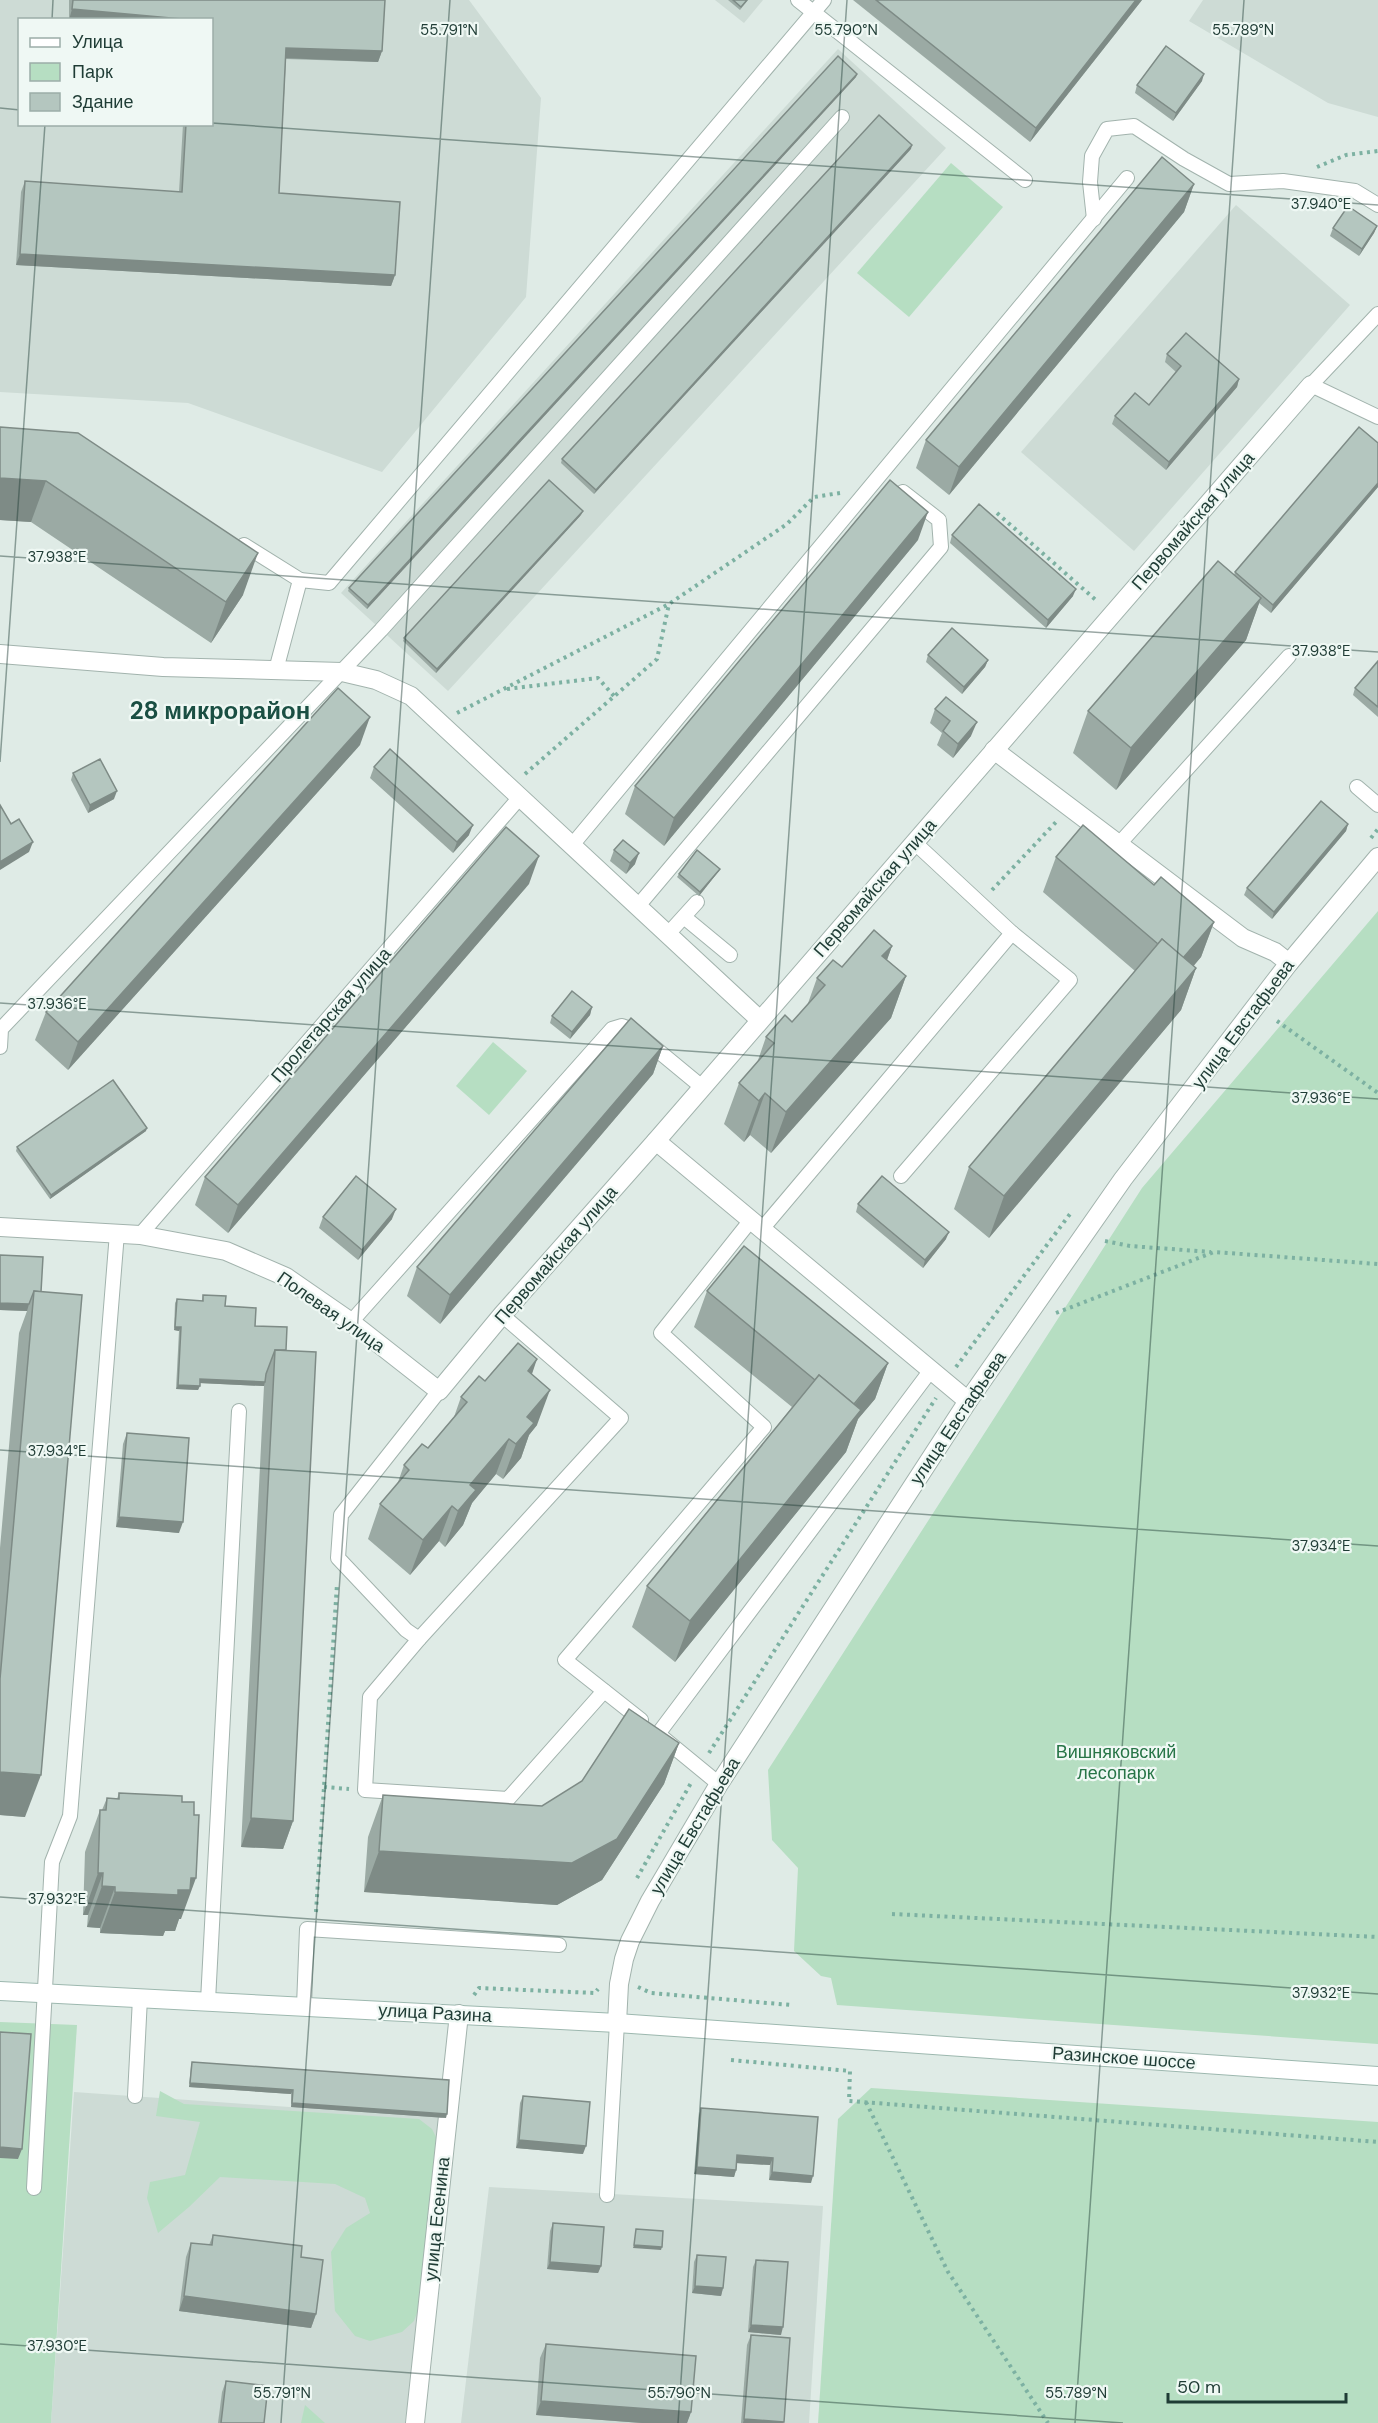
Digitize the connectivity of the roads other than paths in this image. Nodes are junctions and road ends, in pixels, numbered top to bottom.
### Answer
1 (798, 0) edge
2 (824, 0) edge
3 (813, 13) junction
4 (842, 117) dead end
5 (1127, 178) dead end
6 (1025, 180) dead end
7 (1378, 205) edge
8 (1094, 219) junction
9 (1378, 314) edge
10 (1311, 385) junction
11 (1378, 417) edge
12 (880, 474) junction
13 (229, 536) edge
14 (300, 580) junction
15 (0, 654) edge
16 (1288, 656) dead end
17 (276, 670) junction
18 (342, 672) junction
19 (994, 750) junction
20 (1357, 787) dead end
21 (516, 791) junction
22 (1378, 805) edge
23 (914, 842) junction
24 (573, 844) junction
25 (1119, 844) junction
26 (1378, 857) edge
27 (698, 902) dead end
28 (638, 906) junction
29 (684, 917) junction
30 (1012, 933) junction
31 (668, 934) junction
32 (730, 955) dead end
33 (1289, 963) junction
34 (760, 1020) junction
35 (0, 1047) edge
36 (702, 1087) junction
37 (656, 1141) junction
38 (901, 1176) dead end
39 (757, 1225) junction
40 (0, 1227) edge
41 (117, 1233) junction
42 (140, 1235) junction
43 (502, 1315) junction
44 (351, 1322) junction
45 (932, 1370) junction
46 (439, 1391) junction
47 (968, 1401) junction
48 (239, 1411) dead end
49 (418, 1639) junction
50 (604, 1691) junction
51 (658, 1734) junction
52 (719, 1784) junction
53 (559, 1945) dead end
54 (0, 1991) edge
55 (46, 1993) junction
56 (140, 1998) junction
57 (208, 2001) junction
58 (304, 2006) junction
59 (459, 2014) junction
60 (617, 2023) junction
61 (870, 2040) joint
62 (1378, 2076) edge
63 (135, 2096) dead end
64 (34, 2188) dead end
65 (607, 2195) dead end
66 (415, 2423) edge

1 - 3 lane
2 - 3 lane
3 - 6 lane
3 - 14 lane
4 - 18 lane
5 - 8 lane
7 - 8 lane
8 - 12 lane
9 - 10 lane
10 - 11 lane
10 - 19 street, Первомайская улица
12 - 24 lane
12 - 28 lane
13 - 14 lane
14 - 17 lane
15 - 17 street
16 - 25 lane
17 - 18 street
18 - 21 street
18 - 35 lane
19 - 23 street, Первомайская улица
19 - 25 street
20 - 22 lane
21 - 24 street
21 - 42 lane, Пролетарская улица
23 - 30 lane
23 - 34 street, Первомайская улица
24 - 28 street
25 - 33 street
26 - 33 street, улица Евстафьева
27 - 29 lane
28 - 31 street
29 - 31 lane
29 - 32 lane
30 - 38 lane
30 - 39 lane
31 - 34 street
33 - 47 street, улица Евстафьева
34 - 36 street, Первомайская улица
36 - 37 street, Первомайская улица
36 - 44 lane
37 - 39 street
37 - 43 street, Первомайская улица
39 - 45 street
39 - 50 lane
40 - 41 street, Полевая улица
41 - 42 street, Полевая улица
41 - 55 lane
42 - 44 street, Полевая улица
43 - 46 street, Первомайская улица
43 - 49 lane
44 - 46 street, Полевая улица
45 - 47 street
45 - 51 lane
46 - 49 lane
47 - 52 street, улица Евстафьева
48 - 57 lane
49 - 50 lane
50 - 51 lane
51 - 52 lane
52 - 60 street, улица Евстафьева
53 - 58 lane
54 - 55 street, улица Разина
55 - 56 street, улица Разина
55 - 64 lane
56 - 57 street, улица Разина
56 - 63 lane
57 - 58 street, улица Разина
58 - 59 street, улица Разина
59 - 60 street, улица Разина
59 - 66 street, улица Есенина
60 - 61 street, улица Разина
60 - 65 lane
61 - 62 street, Разинское шоссе

